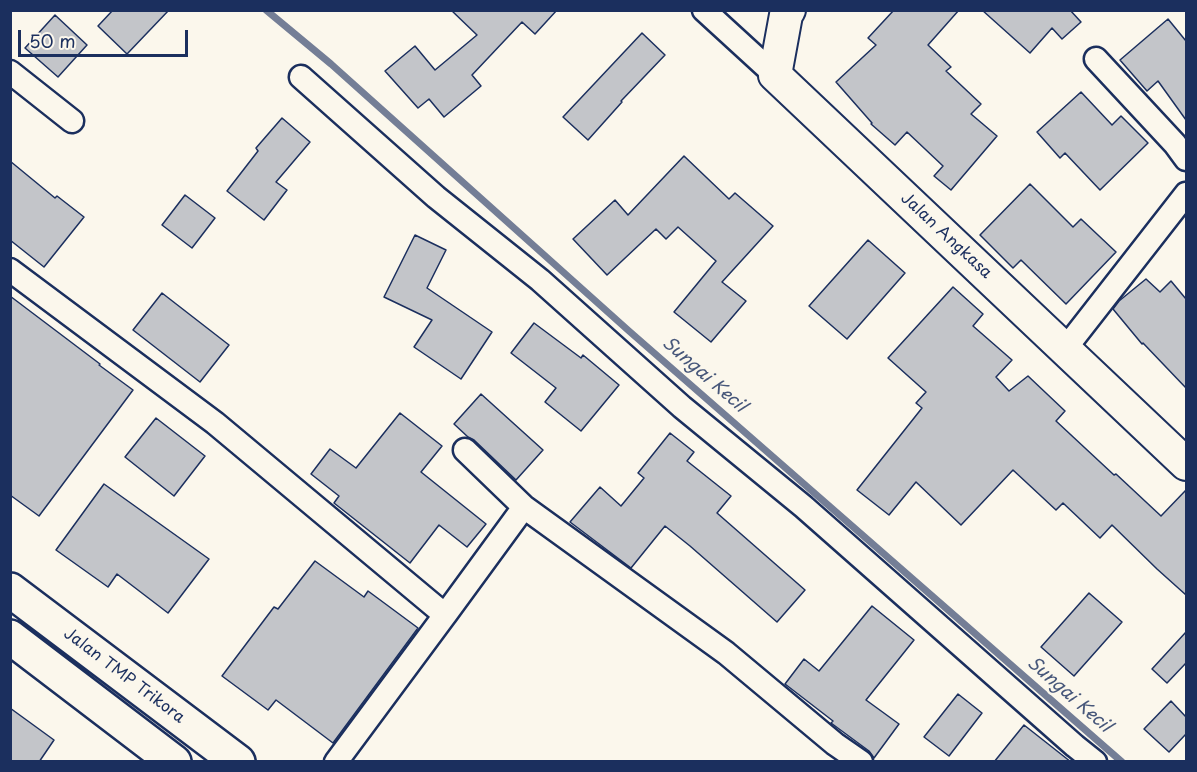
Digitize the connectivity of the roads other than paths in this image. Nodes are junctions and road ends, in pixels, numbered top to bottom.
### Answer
1 (704, 10) edge
2 (789, 10) edge
3 (1096, 59) dead end
4 (10, 72) edge
5 (775, 75) junction
6 (301, 77) dead end
7 (72, 121) dead end
8 (1186, 159) edge
9 (1186, 194) edge
10 (10, 270) edge
11 (1065, 349) junction
12 (465, 450) dead end
13 (1186, 464) edge
14 (524, 507) junction
15 (10, 590) edge
16 (445, 615) junction
17 (10, 637) edge
18 (174, 762) edge
19 (238, 762) edge
20 (336, 762) edge
21 (861, 762) edge
22 (1095, 762) edge

1 - 5 street, Jalan Angkasa
2 - 5 street
3 - 8 street
4 - 7 street
5 - 11 street, Jalan Angkasa
6 - 22 street
9 - 11 street
10 - 16 street
11 - 13 street, Jalan Angkasa
12 - 14 street
14 - 16 street
14 - 21 street
15 - 19 highway, Jalan TMP Trikora
16 - 20 street
17 - 18 highway

